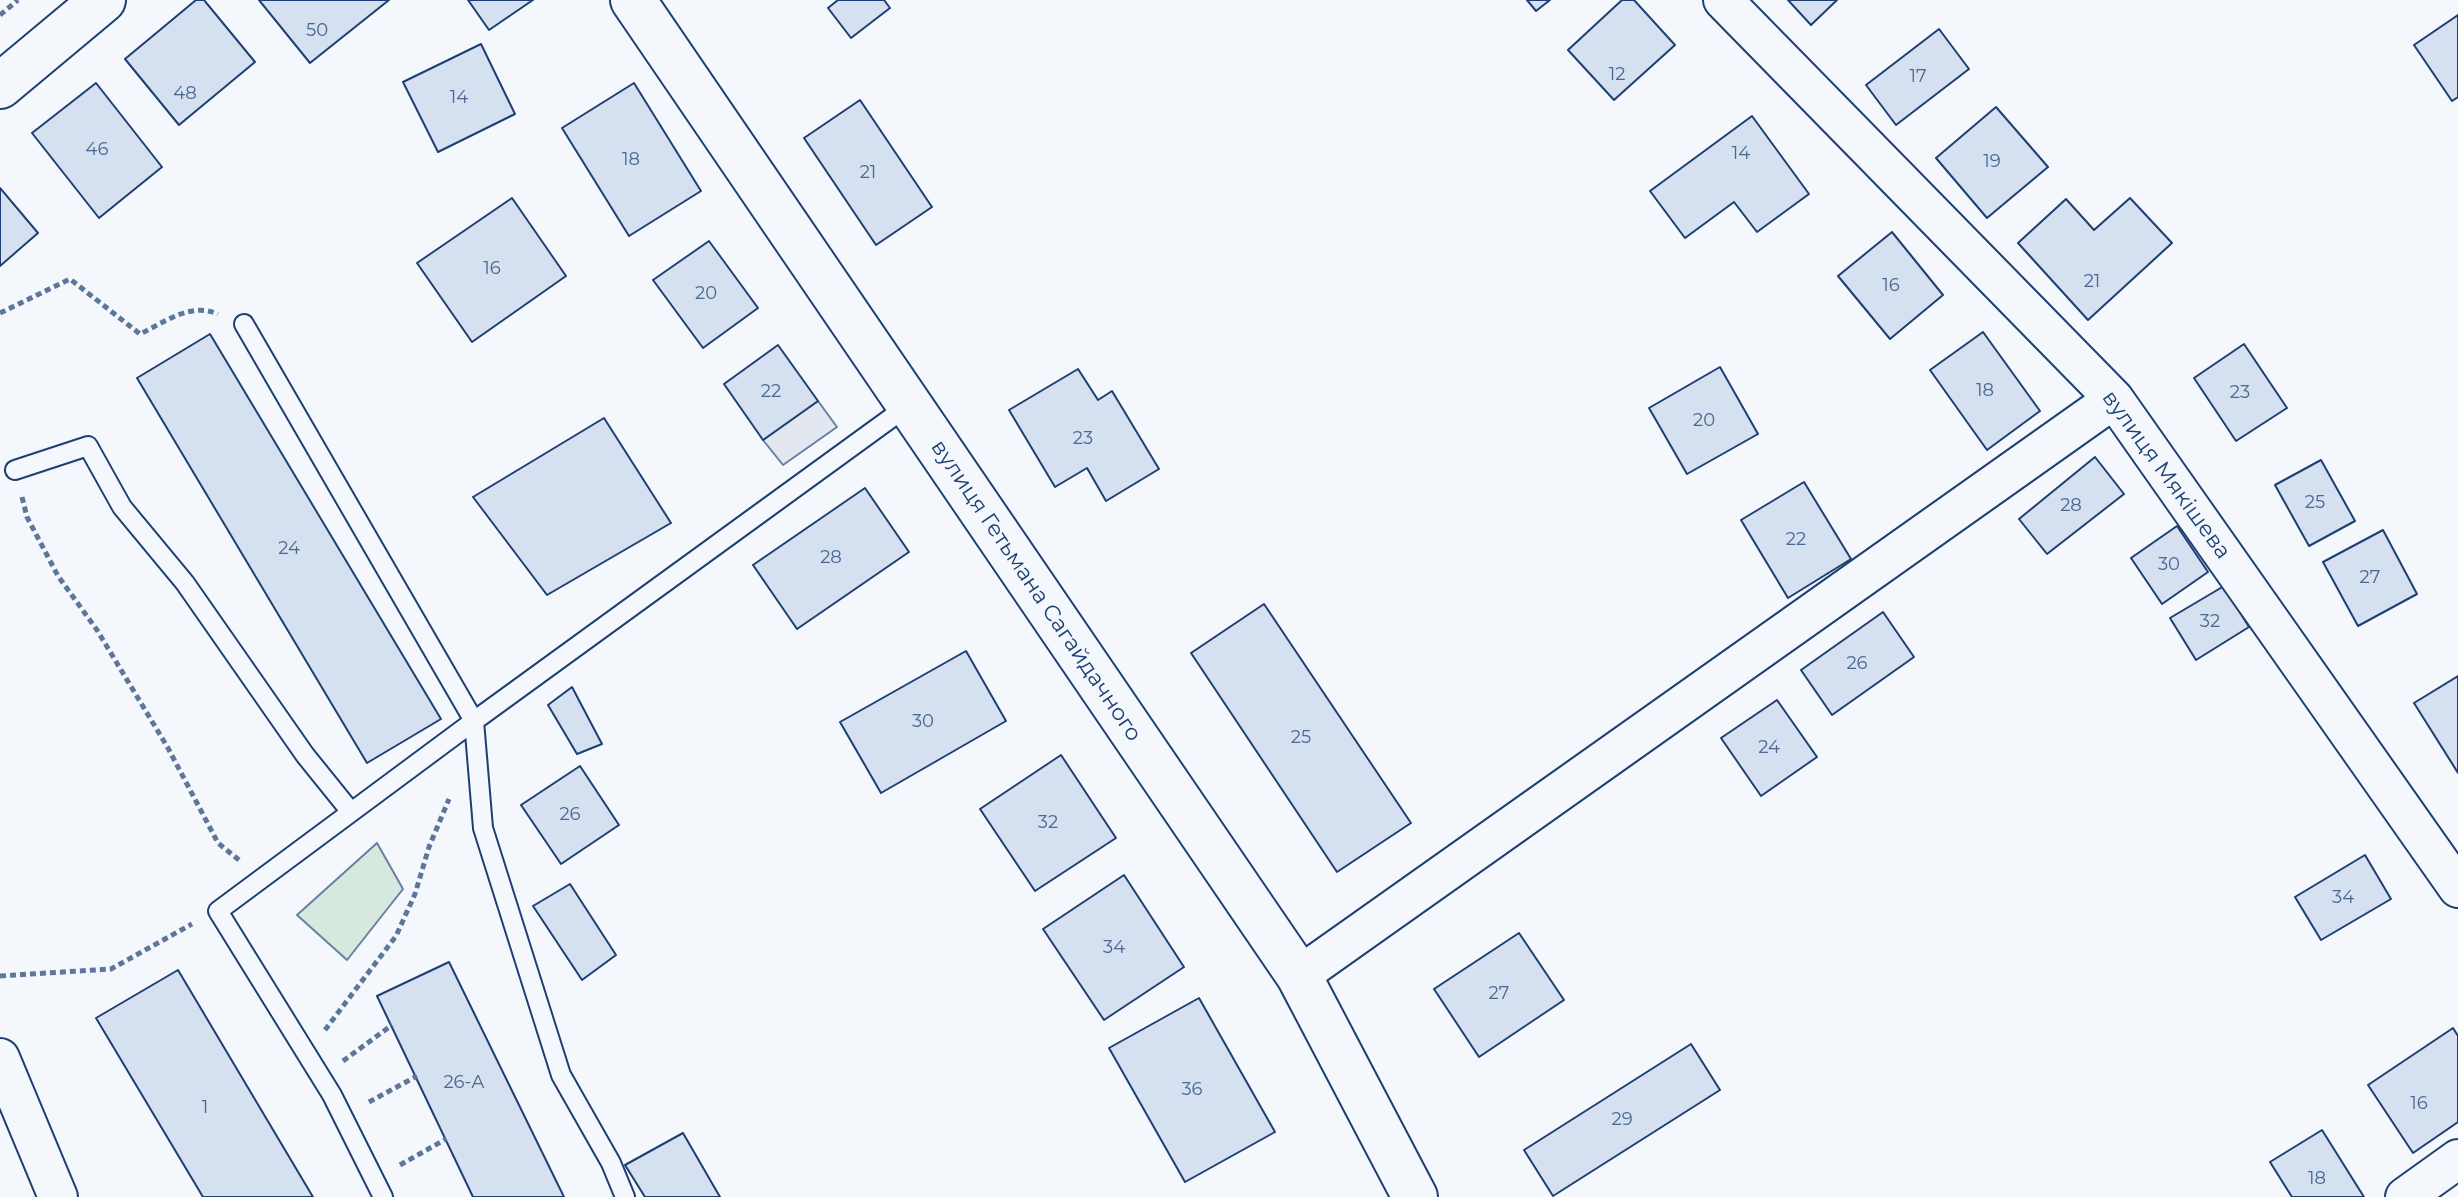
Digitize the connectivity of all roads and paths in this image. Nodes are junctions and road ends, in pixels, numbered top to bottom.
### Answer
1 (18, 0) edge
2 (103, 0) edge
3 (633, 0) edge
4 (1723, 0) edge
5 (0, 15) edge
6 (0, 86) edge
7 (0, 313) edge
8 (244, 324) joint
9 (2114, 399) junction
10 (909, 405) junction
11 (15, 470) joint
12 (474, 721) junction
13 (450, 795) dead end
14 (351, 812) junction
15 (261, 879) junction
16 (2458, 888) edge
17 (218, 911) junction
18 (0, 976) edge
19 (1299, 976) junction
20 (392, 1025) dead end
21 (329, 1041) dead end
22 (334, 1053) dead end
23 (0, 1058) edge
24 (417, 1076) dead end
25 (361, 1107) dead end
26 (446, 1139) dead end
27 (2458, 1159) edge
28 (392, 1169) dead end
29 (58, 1197) edge
30 (383, 1197) edge
31 (625, 1197) edge
32 (1415, 1197) edge
33 (2405, 1197) edge

1 - 5 path
2 - 6 main road
3 - 10 main road, вулиця Гетьмана Сагайдачного
4 - 9 street, вулиця Мякішева
7 - 8 path
8 - 12 lane
9 - 16 street, вулиця Мякішева
9 - 19 street
10 - 12 lane
10 - 19 main road, вулиця Гетьмана Сагайдачного
11 - 14 lane
11 - 15 path
12 - 14 lane
12 - 31 lane
13 - 21 path
14 - 15 lane
15 - 17 lane
17 - 18 path
17 - 30 lane
19 - 32 main road, вулиця Гетьмана Сагайдачного
20 - 22 path
23 - 29 street
24 - 25 path
26 - 28 path
27 - 33 street

